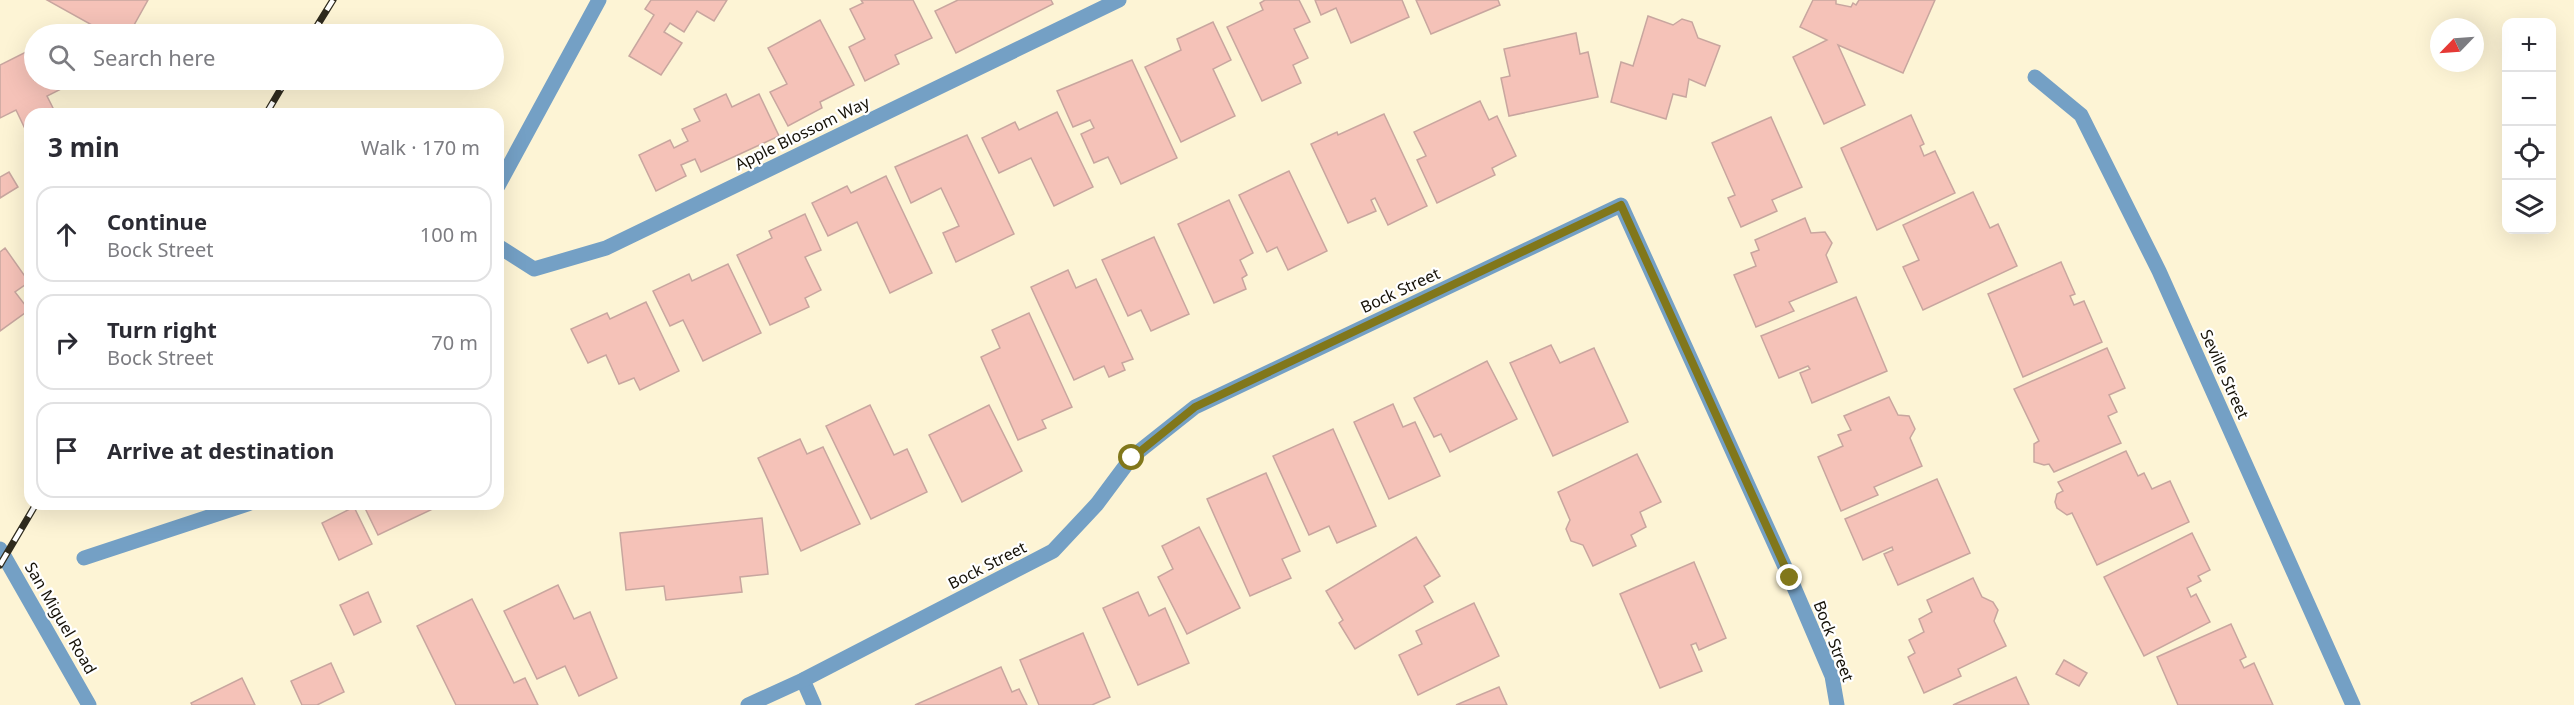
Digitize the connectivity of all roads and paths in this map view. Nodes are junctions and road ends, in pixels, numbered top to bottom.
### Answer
1 (599, 0) edge
2 (1116, 1) edge
3 (2035, 77) dead end
4 (504, 175) edge
5 (504, 250) edge
6 (230, 510) edge
7 (0, 549) edge
8 (84, 558) dead end
9 (803, 680) junction
10 (90, 705) edge
11 (748, 705) edge
12 (814, 705) edge
13 (1837, 705) edge
14 (2354, 705) edge

1 - 4 street
2 - 5 street, Apple Blossom Way
3 - 14 street, Seville Street
6 - 8 street
7 - 10 street, San Miguel Road
9 - 11 street, Bock Street
9 - 12 street
9 - 13 street, Bock Street

